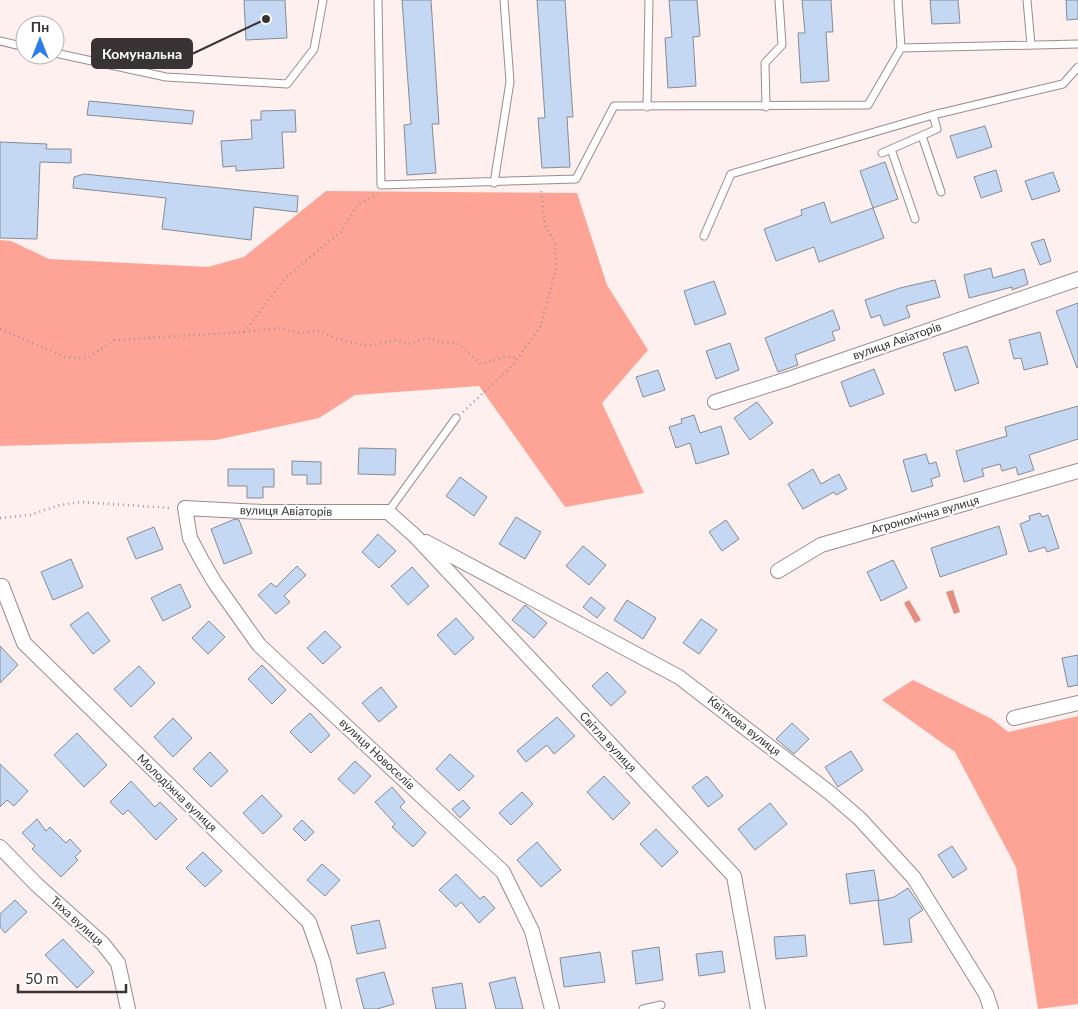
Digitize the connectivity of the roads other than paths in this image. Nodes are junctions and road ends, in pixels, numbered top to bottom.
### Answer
1 (323, 0) edge
2 (378, 0) edge
3 (504, 0) edge
4 (649, 0) edge
5 (779, 0) edge
6 (898, 0) edge
7 (1027, 0) edge
8 (0, 42) edge
9 (1078, 44) edge
10 (15, 45) edge
11 (1030, 46) junction
12 (901, 48) junction
13 (65, 55) edge
14 (1078, 67) edge
15 (647, 107) junction
16 (766, 107) junction
17 (932, 115) junction
18 (922, 136) junction
19 (891, 149) junction
20 (882, 153) dead end
21 (494, 183) junction
22 (941, 192) dead end
23 (915, 219) dead end
24 (704, 236) dead end
25 (1078, 279) edge
26 (715, 402) dead end
27 (456, 418) road end
28 (1078, 471) edge
29 (185, 508) joint
30 (388, 512) junction
31 (415, 536) junction
32 (778, 571) dead end
33 (2, 586) dead end
34 (1078, 704) edge
35 (1014, 718) dead end
36 (0, 847) edge
37 (661, 1005) dead end
38 (128, 1009) edge
39 (334, 1009) edge
40 (552, 1009) edge
41 (643, 1009) edge
42 (758, 1009) edge
43 (991, 1009) edge

1 - 13 lane
2 - 21 lane
3 - 21 lane
4 - 15 lane
5 - 16 lane
6 - 12 lane
7 - 11 lane
8 - 10 lane
9 - 11 lane
11 - 12 lane
12 - 16 lane
14 - 17 lane
15 - 16 lane
15 - 21 lane
17 - 18 lane
17 - 24 lane
18 - 19 lane
18 - 22 lane
19 - 20 lane
19 - 23 lane
25 - 26 street, вулиця Авіаторів
27 - 30 lane
28 - 32 street, Агрономічна вулиця
29 - 30 street, вулиця Авіаторів
29 - 40 street, вулиця Новоселів
30 - 31 street, Світла вулиця
31 - 42 street, Світла вулиця
31 - 43 street, Квіткова вулиця
33 - 39 street, Молодіжна вулиця
34 - 35 street
36 - 38 street, Тиха вулиця
37 - 41 lane

